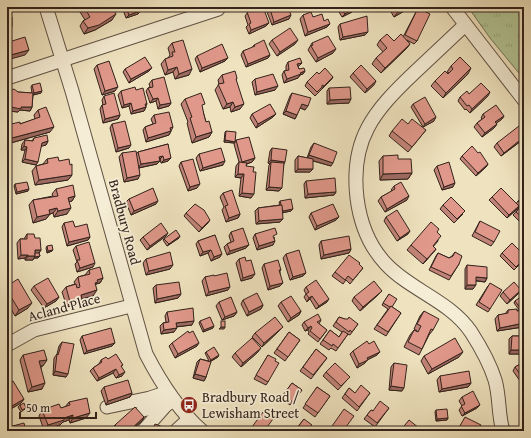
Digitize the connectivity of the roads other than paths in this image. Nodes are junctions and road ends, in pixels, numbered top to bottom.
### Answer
1 (46, 7) edge
2 (452, 7) edge
3 (218, 9) dead end
4 (464, 25) junction
5 (62, 60) junction
6 (7, 78) edge
7 (524, 100) edge
8 (132, 306) junction
9 (7, 345) edge
10 (169, 399) junction
11 (107, 407) edge
12 (143, 410) dead end
13 (193, 426) edge
14 (144, 431) edge
15 (176, 431) edge
16 (503, 431) edge

1 - 5 street, Bradbury Road
2 - 4 street
3 - 5 street
4 - 7 street
4 - 16 street
5 - 6 street
5 - 8 street, Bradbury Road
8 - 9 street, Acland Place
8 - 10 street, Bradbury Road
10 - 11 street
10 - 12 street
10 - 13 street, Bradbury Road
10 - 14 street
13 - 15 street

